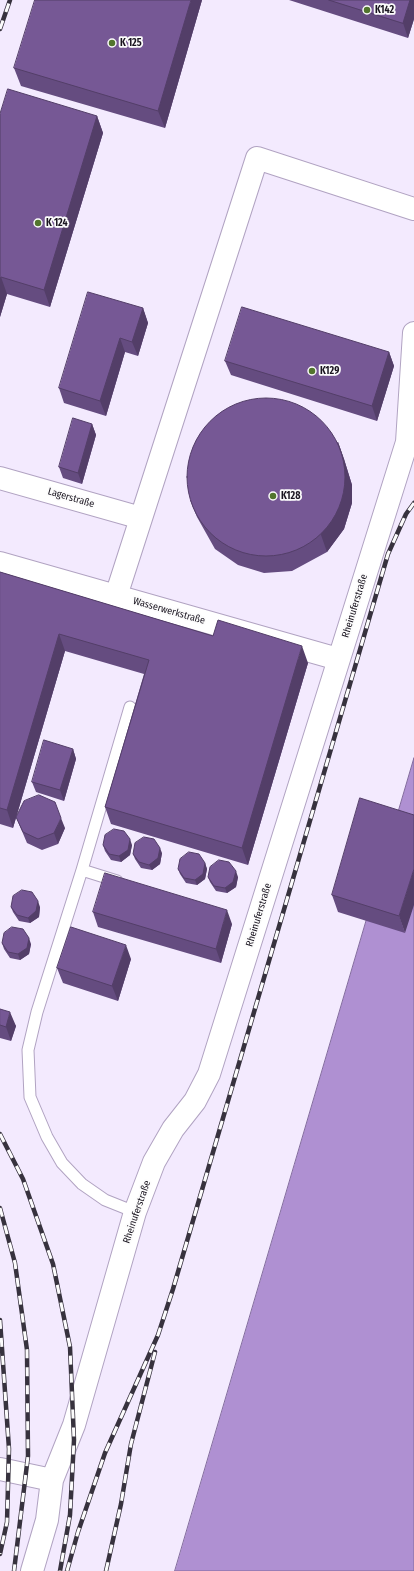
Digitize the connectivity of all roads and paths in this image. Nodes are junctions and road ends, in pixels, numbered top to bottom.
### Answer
1 (414, 209) edge
2 (414, 333) edge
3 (0, 478) edge
4 (141, 518) junction
5 (0, 563) edge
6 (116, 596) junction
7 (338, 659) junction
8 (130, 707) dead end
9 (82, 870) junction
10 (126, 884) edge
11 (135, 1212) junction
12 (0, 1469) edge
13 (52, 1480) junction
14 (32, 1571) edge

1 - 4 street
2 - 7 street, Rheinuferstraße
3 - 4 street, Lagerstraße
4 - 6 street
5 - 6 street, Wasserwerkstraße
6 - 7 street, Wasserwerkstraße
7 - 11 street, Rheinuferstraße
8 - 9 lane
9 - 10 lane
9 - 11 lane
11 - 13 street, Rheinuferstraße
12 - 13 street
13 - 14 street, Rheinuferstraße

